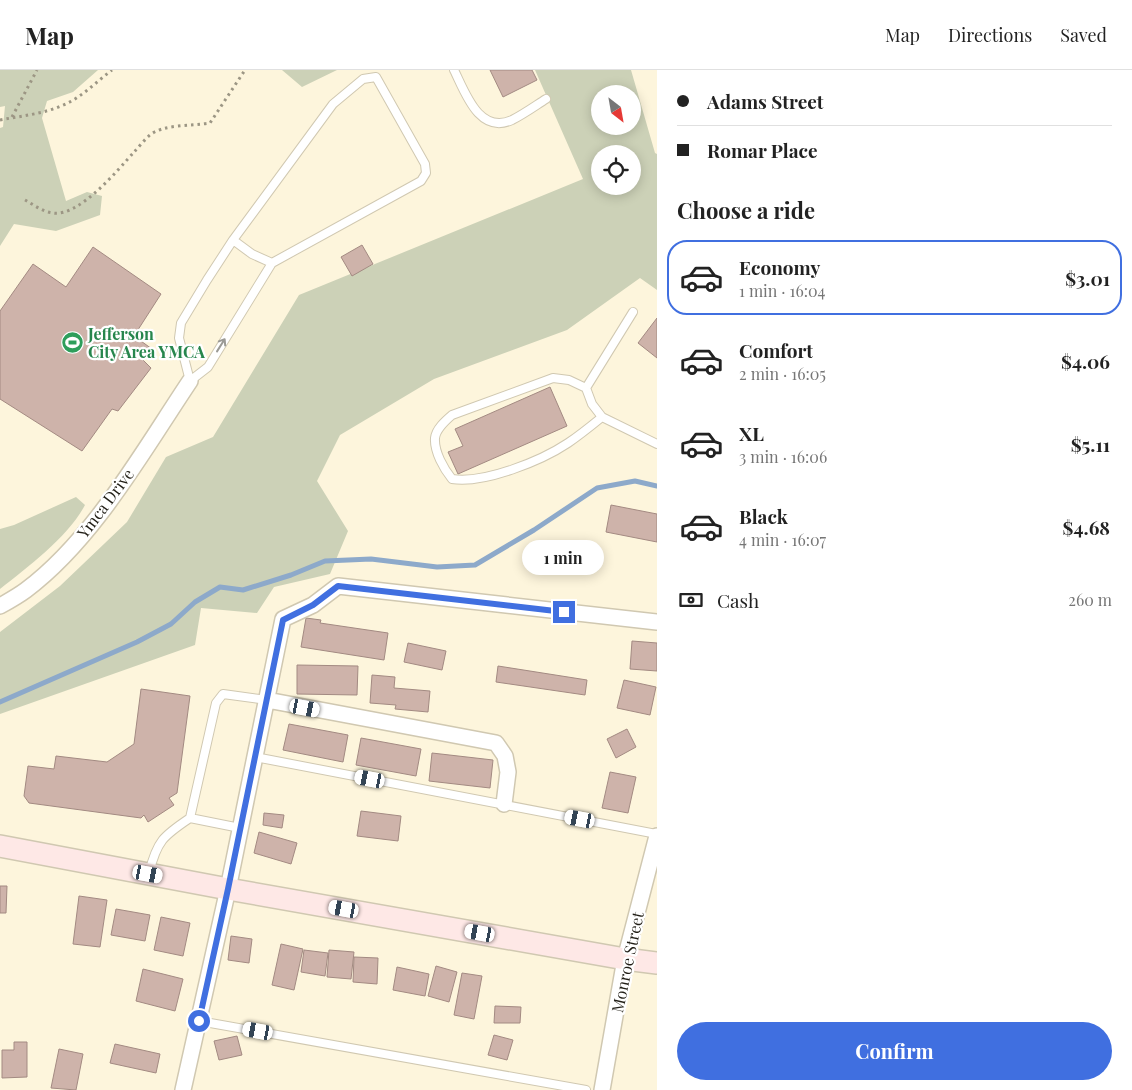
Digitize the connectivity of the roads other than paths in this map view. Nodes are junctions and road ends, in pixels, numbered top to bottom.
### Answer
1 (454, 70) edge
2 (378, 74) edge
3 (546, 99) dead end
4 (234, 240) junction
5 (272, 263) junction
6 (633, 312) dead end
7 (190, 381) junction
8 (586, 388) junction
9 (602, 417) junction
10 (657, 444) edge
11 (0, 606) edge
12 (657, 622) edge
13 (267, 700) junction
14 (255, 757) junction
15 (504, 804) junction
16 (190, 818) junction
17 (240, 828) junction
18 (657, 835) edge
19 (0, 846) edge
20 (148, 874) junction
21 (228, 889) junction
22 (625, 959) junction
23 (657, 963) edge
24 (199, 1021) junction
25 (183, 1090) edge
26 (586, 1090) edge
27 (602, 1090) edge

1 - 3 lane
2 - 4 lane
2 - 5 lane
4 - 5 lane
4 - 7 lane
7 -> 5 lane
6 - 8 lane
7 - 11 street, Ymca Drive
8 - 9 lane
8 - 9 lane
9 - 10 lane
12 - 13 street
13 - 14 street
13 - 15 street
13 - 16 lane
14 - 15 lane
14 - 17 street
15 - 18 lane
16 - 17 lane
16 - 20 lane
17 - 21 street
18 - 22 street, Monroe Street
19 - 20 main road
20 - 21 main road
21 - 22 main road
21 - 24 street
22 - 23 main road
22 - 27 street, Monroe Street
24 - 25 street
24 - 26 lane

